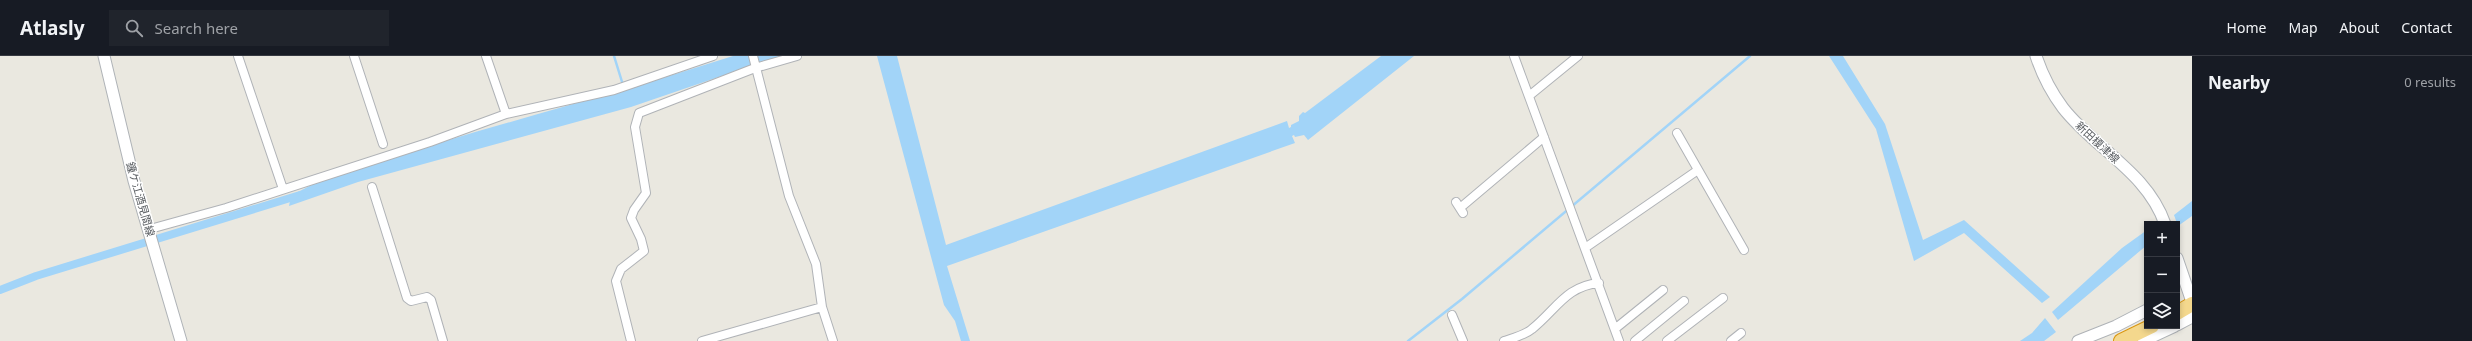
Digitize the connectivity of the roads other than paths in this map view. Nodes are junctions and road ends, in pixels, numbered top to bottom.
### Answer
1 (104, 56) edge
2 (238, 56) edge
3 (354, 56) edge
4 (486, 56) edge
5 (713, 56) edge
6 (753, 56) edge
7 (797, 56) edge
8 (1514, 56) edge
9 (1578, 56) edge
10 (2036, 56) edge
11 (755, 66) junction
12 (1529, 96) junction
13 (506, 114) junction
14 (1677, 133) dead end
15 (1544, 137) junction
16 (383, 144) dead end
17 (1698, 170) junction
18 (372, 187) dead end
19 (283, 189) junction
20 (1459, 208) dead end
21 (2164, 221) edge
22 (151, 231) junction
23 (1585, 248) junction
24 (1744, 250) dead end
25 (2180, 264) edge
26 (1599, 283) junction
27 (2190, 286) edge
28 (1663, 290) dead end
29 (2180, 291) edge
30 (1723, 298) dead end
31 (1684, 301) dead end
32 (2192, 303) edge
33 (822, 307) junction
34 (2192, 310) edge
35 (2180, 311) edge
36 (2144, 312) edge
37 (1452, 315) dead end
38 (2180, 316) edge
39 (2192, 317) edge
40 (2180, 323) edge
41 (1616, 328) junction
42 (2146, 329) edge
43 (2156, 329) edge
44 (2168, 329) edge
45 (1741, 333) dead end
46 (182, 341) edge
47 (443, 341) edge
48 (631, 341) edge
49 (702, 341) edge
50 (833, 341) edge
51 (1463, 341) edge
52 (1504, 341) edge
53 (1619, 341) edge
54 (1635, 341) edge
55 (1667, 341) edge
56 (1731, 341) edge
57 (2078, 341) edge
58 (2121, 341) edge
59 (2132, 341) edge
60 (2143, 341) edge

1 - 22 main road, 鐘ケ江酒見間線
2 - 19 street
3 - 16 street
4 - 13 street
5 - 13 street
6 - 11 street
7 - 11 street
8 - 12 street
9 - 12 street
10 - 21 main road, 新田榎津線
11 - 33 street
11 - 48 street
12 - 15 street
13 - 19 street
14 - 17 street
15 - 20 street
15 - 23 street
17 - 23 street
17 - 24 street
18 - 47 street
19 - 22 street
22 - 46 main road, 鐘ケ江酒見間線
23 - 26 street
25 - 27 main road
26 - 41 street
26 - 52 street
27 - 29 main road
27 - 32 main road
28 - 41 street
30 - 55 street
31 - 54 street
32 - 35 highway
33 - 49 street
33 - 50 street
34 - 38 highway
36 - 57 main road
37 - 51 street
39 - 40 main road
41 - 53 street
42 - 58 highway
43 - 59 highway
44 - 60 main road
45 - 56 street

